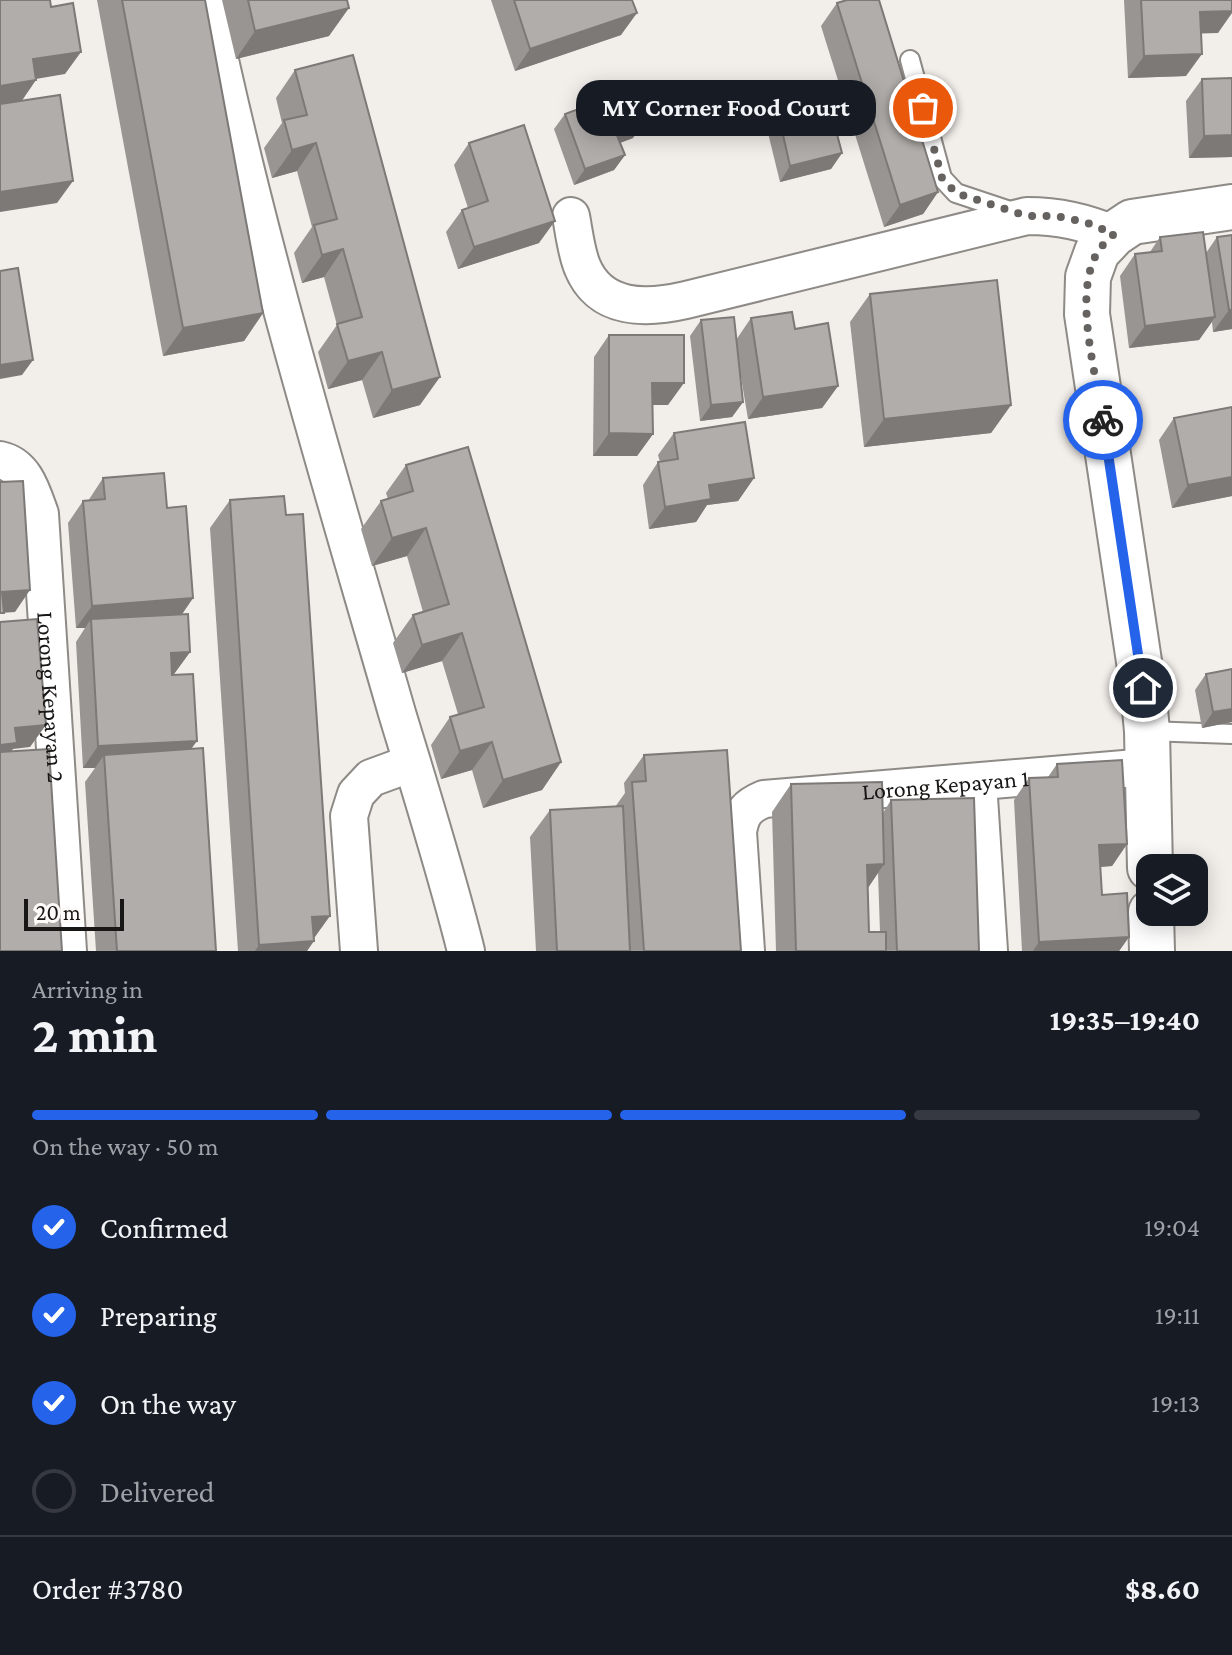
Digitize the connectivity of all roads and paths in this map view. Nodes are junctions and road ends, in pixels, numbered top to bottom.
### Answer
1 (207, 0) edge
2 (910, 60) dead end
3 (1232, 207) edge
4 (571, 216) dead end
5 (1027, 216) junction
6 (1114, 234) junction
7 (0, 460) edge
8 (1232, 734) edge
9 (1148, 749) junction
10 (412, 763) junction
11 (978, 782) junction
12 (1150, 854) edge
13 (68, 951) edge
14 (359, 951) edge
15 (466, 951) edge
16 (746, 951) edge
17 (989, 951) edge

1 - 10 street
2 - 5 lane
3 - 6 street
4 - 5 street
5 - 6 street
6 - 9 street
7 - 13 street, Lorong Kepayan 2
8 - 9 lane
9 - 11 street, Lorong Kepayan 1
9 - 12 street
10 - 14 street
10 - 15 street
11 - 16 street, Lorong Kepayan 1
11 - 17 street

